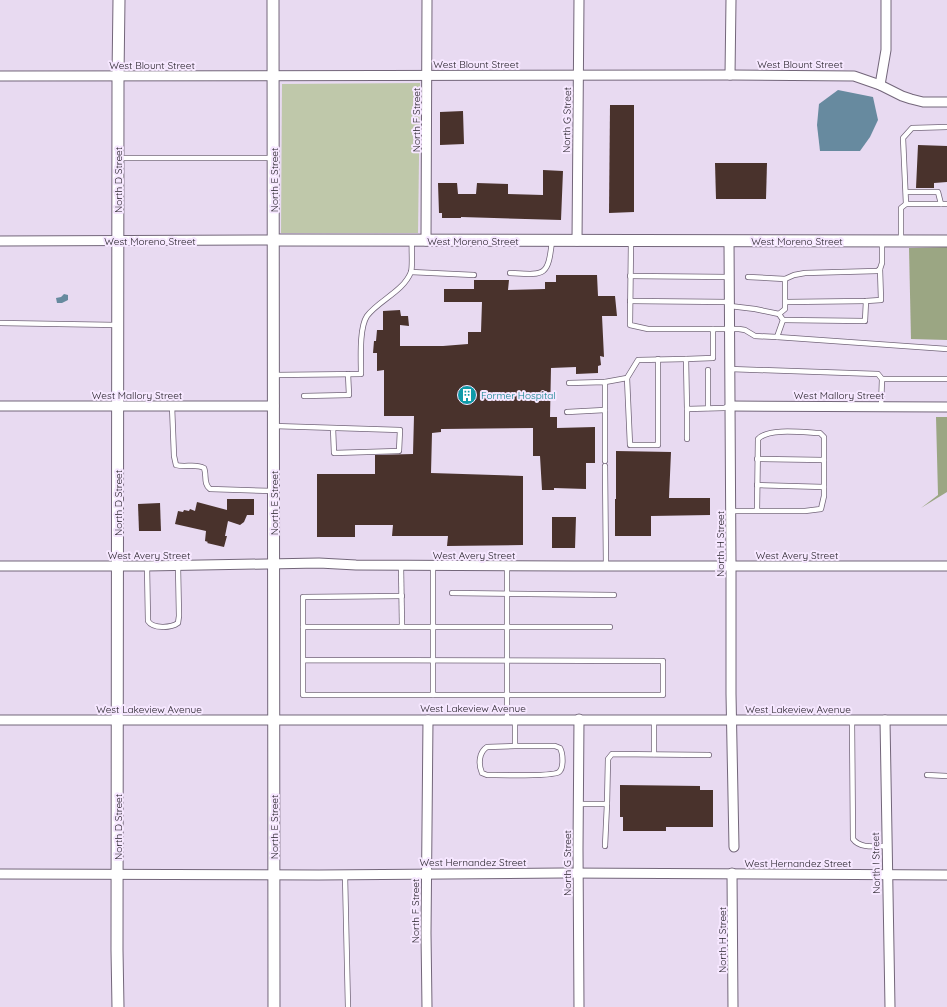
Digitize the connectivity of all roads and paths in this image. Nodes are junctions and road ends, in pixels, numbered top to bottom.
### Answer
1 (119, 0) edge
2 (273, 0) edge
3 (427, 0) edge
4 (579, 0) edge
5 (731, 0) edge
6 (886, 0) edge
7 (579, 75) junction
8 (730, 75) junction
9 (0, 76) edge
10 (118, 76) junction
11 (273, 76) junction
12 (427, 76) junction
13 (880, 85) junction
14 (947, 102) edge
15 (947, 127) edge
16 (118, 158) junction
17 (274, 158) junction
18 (906, 192) junction
19 (906, 204) junction
20 (941, 204) junction
21 (947, 204) edge
22 (274, 240) junction
23 (552, 240) junction
24 (0, 241) edge
25 (118, 241) junction
26 (412, 241) junction
27 (426, 241) junction
28 (577, 241) junction
29 (631, 241) junction
30 (729, 241) junction
31 (882, 241) junction
32 (901, 241) junction
33 (947, 241) edge
34 (880, 269) junction
35 (411, 272) junction
36 (510, 273) dead end
37 (474, 275) dead end
38 (630, 276) junction
39 (729, 277) junction
40 (748, 277) dead end
41 (785, 279) junction
42 (630, 301) junction
43 (786, 302) junction
44 (866, 302) junction
45 (730, 304) junction
46 (779, 314) junction
47 (783, 320) junction
48 (0, 323) edge
49 (118, 325) junction
50 (713, 329) junction
51 (730, 329) junction
52 (777, 337) junction
53 (947, 350) edge
54 (686, 359) junction
55 (658, 360) junction
56 (708, 370) dead end
57 (730, 370) junction
58 (348, 374) junction
59 (274, 375) junction
60 (627, 378) junction
61 (882, 379) junction
62 (947, 379) edge
63 (605, 382) junction
64 (569, 383) dead end
65 (304, 396) dead end
66 (0, 406) edge
67 (118, 406) junction
68 (172, 406) junction
69 (274, 406) junction
70 (730, 406) junction
71 (881, 407) junction
72 (947, 407) edge
73 (708, 408) junction
74 (687, 409) junction
75 (605, 410) junction
76 (567, 412) dead end
77 (274, 426) junction
78 (333, 428) junction
79 (687, 439) dead end
80 (757, 458) junction
81 (824, 460) junction
82 (757, 485) junction
83 (824, 487) junction
84 (274, 491) junction
85 (731, 511) junction
86 (757, 511) junction
87 (274, 564) junction
88 (433, 565) junction
89 (0, 566) edge
90 (118, 566) junction
91 (147, 566) junction
92 (178, 566) junction
93 (401, 566) junction
94 (507, 566) junction
95 (606, 566) junction
96 (731, 566) junction
97 (947, 566) edge
98 (452, 594) dead end
99 (507, 594) junction
100 (614, 595) dead end
101 (402, 596) junction
102 (303, 627) junction
103 (402, 627) junction
104 (433, 627) junction
105 (507, 627) junction
106 (610, 627) dead end
107 (303, 660) junction
108 (433, 660) junction
109 (507, 660) junction
110 (432, 695) junction
111 (507, 695) junction
112 (511, 719) junction
113 (579, 719) junction
114 (654, 719) junction
115 (732, 719) junction
116 (0, 720) edge
117 (118, 720) junction
118 (274, 720) junction
119 (428, 720) junction
120 (852, 720) junction
121 (884, 720) junction
122 (947, 720) edge
123 (515, 746) junction
124 (654, 754) junction
125 (709, 755) dead end
126 (928, 776) dead end
127 (947, 776) edge
128 (578, 804) junction
129 (607, 804) junction
130 (605, 846) dead end
131 (886, 846) junction
132 (734, 847) dead end
133 (426, 873) junction
134 (578, 873) junction
135 (732, 873) junction
136 (0, 874) edge
137 (118, 874) junction
138 (274, 874) junction
139 (345, 874) junction
140 (887, 874) junction
141 (947, 875) edge
142 (118, 1007) edge
143 (274, 1007) edge
144 (348, 1007) edge
145 (427, 1007) edge
146 (579, 1007) edge
147 (733, 1007) edge
148 (890, 1007) edge

1 - 10 street, North D Street
2 - 11 street, North E Street
3 - 12 street, North F Street
4 - 7 street, North G Street
5 - 8 street
6 - 13 street
7 - 8 street, West Blount Street
7 - 12 street, West Blount Street
7 - 28 street, North G Street
8 - 13 street, West Blount Street
9 - 10 street, West Blount Street
10 - 11 street, West Blount Street
10 - 16 street, North D Street
11 - 12 street, West Blount Street
11 - 17 street, North E Street
12 - 27 street, North F Street
13 - 14 street, West Blount Street
15 - 18 lane
16 - 17 lane
16 - 25 street, North D Street
17 - 22 street, North E Street
18 - 19 lane
18 - 20 lane
19 - 20 lane
19 - 32 lane
20 - 21 lane
22 - 25 street, West Moreno Street
22 - 26 street, West Moreno Street
22 - 59 street, North E Street
23 - 27 street, West Moreno Street
23 - 28 street, West Moreno Street
23 - 36 lane
24 - 25 street, West Moreno Street
25 - 49 street, North D Street
26 - 27 street, West Moreno Street
26 - 35 lane
28 - 29 street, West Moreno Street
29 - 30 street, West Moreno Street
29 - 38 lane
30 - 31 street, West Moreno Street
30 - 39 street, North H Street
31 - 32 street, West Moreno Street
31 - 34 lane
32 - 33 street, West Moreno Street
34 - 41 lane
34 - 44 lane
35 - 37 lane
35 - 58 lane
38 - 39 lane
38 - 42 lane
39 - 45 street, North H Street
40 - 41 lane
41 - 43 lane
42 - 45 lane
42 - 50 lane
43 - 44 lane
43 - 46 lane
44 - 47 lane
45 - 46 lane
45 - 51 street, North H Street
46 - 47 lane
47 - 52 lane
48 - 49 lane
49 - 67 street, North D Street
50 - 51 lane
50 - 54 lane
51 - 52 lane
51 - 57 street, North H Street
52 - 53 lane
54 - 55 lane
54 - 74 lane
55 - 60 lane
55 - 60 lane
56 - 73 lane
57 - 61 lane
57 - 70 street, North H Street
58 - 59 lane
58 - 65 lane
59 - 69 street, North E Street
60 - 63 lane
61 - 62 lane
61 - 71 lane
63 - 64 lane
63 - 75 lane
66 - 67 street, West Mallory Street
67 - 68 street, West Mallory Street
67 - 90 street, North D Street
68 - 69 street, West Mallory Street
68 - 84 lane
69 - 77 street, North E Street
70 - 71 street, West Mallory Street
70 - 73 lane
70 - 85 street, North H Street
71 - 72 street, West Mallory Street
73 - 74 lane
74 - 79 lane
75 - 76 lane
75 - 95 lane
77 - 78 lane
77 - 84 street, North E Street
78 - 78 lane
80 - 81 lane
80 - 81 lane
80 - 82 lane
81 - 83 lane
82 - 83 lane
82 - 86 lane
83 - 86 lane
84 - 87 street, North E Street
85 - 86 lane
85 - 96 street, North H Street
87 - 92 street, West Avery Street
87 - 93 street, West Avery Street
87 - 118 street, North E Street
88 - 93 street, West Avery Street
88 - 94 street, West Avery Street
88 - 104 lane
89 - 90 street, West Avery Street
90 - 91 street, West Avery Street
90 - 117 street, North D Street
91 - 92 street, West Avery Street
91 - 92 lane
93 - 101 lane
94 - 95 street, West Avery Street
94 - 99 lane
95 - 96 street, West Avery Street
96 - 97 street, West Avery Street
96 - 115 street, North H Street
98 - 99 lane
99 - 100 lane
99 - 105 lane
101 - 102 lane
101 - 103 lane
102 - 103 lane
102 - 107 lane
103 - 104 lane
104 - 105 lane
104 - 108 lane
105 - 106 lane
105 - 109 lane
107 - 108 lane
107 - 110 lane
108 - 109 lane
108 - 110 lane
109 - 111 lane
109 - 111 lane
110 - 111 lane
111 - 112 lane
112 - 113 street, West Lakeview Avenue
112 - 119 street, West Lakeview Avenue
112 - 123 lane
113 - 114 street, West Lakeview Avenue
113 - 128 street, North G Street
114 - 115 street, West Lakeview Avenue
114 - 124 lane
115 - 120 street, West Lakeview Avenue
115 - 132 street, North H Street
116 - 117 street, West Lakeview Avenue
117 - 118 street, West Lakeview Avenue
117 - 137 street, North D Street
118 - 119 street, West Lakeview Avenue
118 - 138 street, North E Street
119 - 133 street, North F Street
120 - 121 street, West Lakeview Avenue
120 - 131 lane
121 - 122 street, West Lakeview Avenue
121 - 131 street, North I Street
123 - 123 lane
124 - 125 lane
124 - 129 lane
126 - 127 lane
128 - 129 lane
128 - 134 street, North G Street
129 - 130 lane
131 - 140 street, North I Street
133 - 134 street, West Hernandez Street
133 - 139 street, West Hernandez Street
133 - 145 street, North F Street
134 - 135 street, West Hernandez Street
134 - 146 street, North G Street
135 - 140 street, West Hernandez Street
135 - 147 street, North H Street
136 - 137 street, West Hernandez Street
137 - 138 street, West Hernandez Street
137 - 142 street, North D Street
138 - 139 street, West Hernandez Street
138 - 143 street, North E Street
139 - 144 lane
140 - 141 street, West Hernandez Street
140 - 148 street, North I Street

